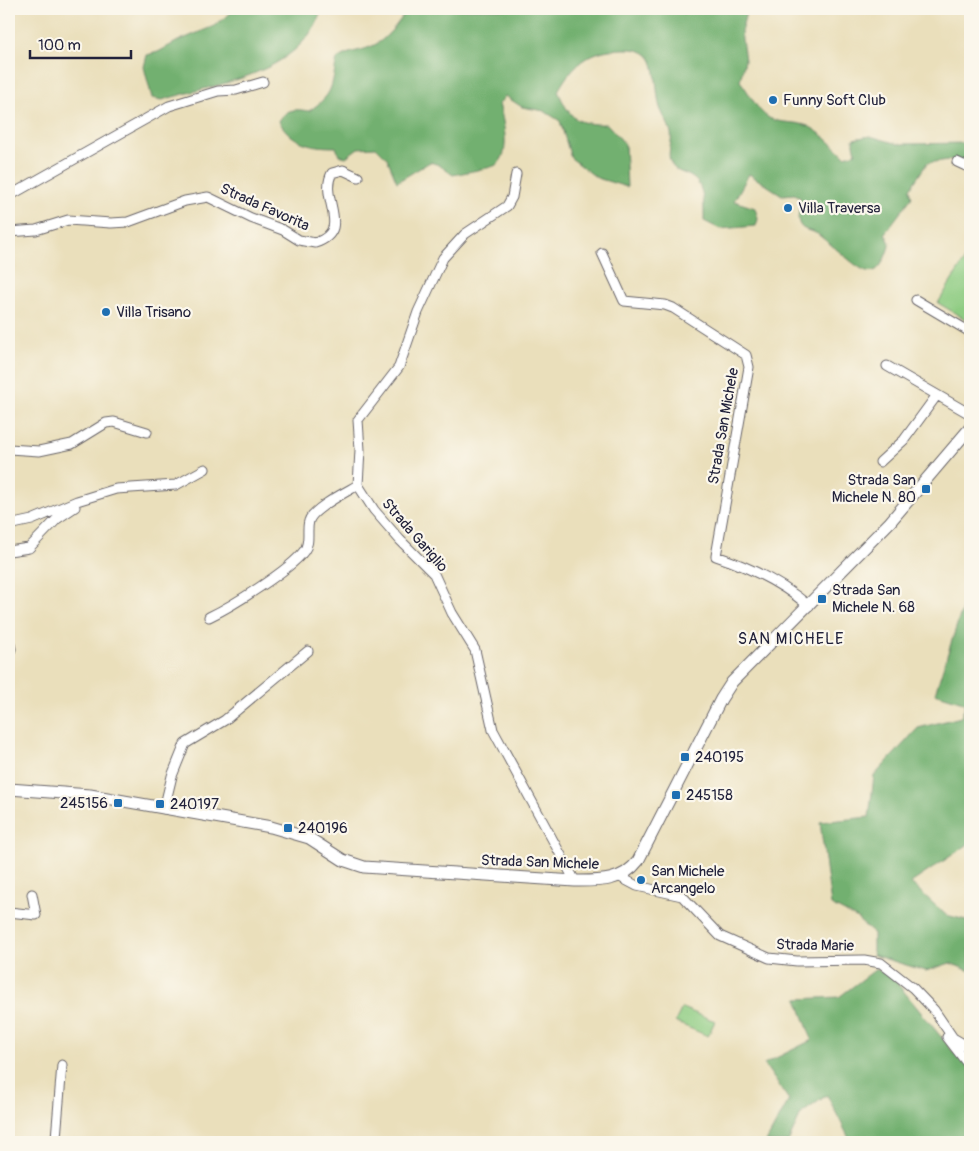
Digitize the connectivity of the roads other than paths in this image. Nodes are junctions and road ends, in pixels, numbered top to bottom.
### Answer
1 (262, 82) dead end
2 (957, 162) dead end
3 (970, 168) edge
4 (516, 174) dead end
5 (358, 177) dead end
6 (9, 196) edge
7 (9, 232) edge
8 (602, 253) dead end
9 (916, 300) dead end
10 (970, 332) edge
11 (888, 366) dead end
12 (937, 395) junction
13 (970, 414) edge
14 (970, 428) edge
15 (146, 432) dead end
16 (9, 449) edge
17 (880, 462) dead end
18 (205, 469) dead end
19 (358, 485) junction
20 (86, 498) junction
21 (9, 525) edge
22 (9, 551) edge
23 (809, 606) junction
24 (209, 617) dead end
25 (9, 640) edge
26 (308, 651) dead end
27 (9, 654) edge
28 (9, 789) edge
29 (164, 809) junction
30 (620, 877) junction
31 (575, 881) junction
32 (32, 894) dead end
33 (9, 912) edge
34 (938, 1017) junction
35 (970, 1048) edge
36 (62, 1065) dead end
37 (970, 1067) edge
38 (37, 1142) edge

1 - 6 street
2 - 3 street
4 - 19 street
5 - 7 street, Strada Favorita
8 - 23 street, Strada San Michele
9 - 10 street
11 - 12 street
12 - 13 street
12 - 17 street
14 - 23 street, Strada San Michele
15 - 16 street
18 - 20 street
19 - 24 street
19 - 31 street, Strada Gariglio
20 - 21 street
20 - 22 street
23 - 30 street, Strada San Michele
25 - 27 street
26 - 29 street
28 - 29 street, Strada San Michele
29 - 31 street, Strada San Michele
30 - 31 street, Strada San Michele
30 - 34 street, Strada Marie
32 - 33 street
34 - 35 street, Strada Marie
34 - 37 street
36 - 38 street

